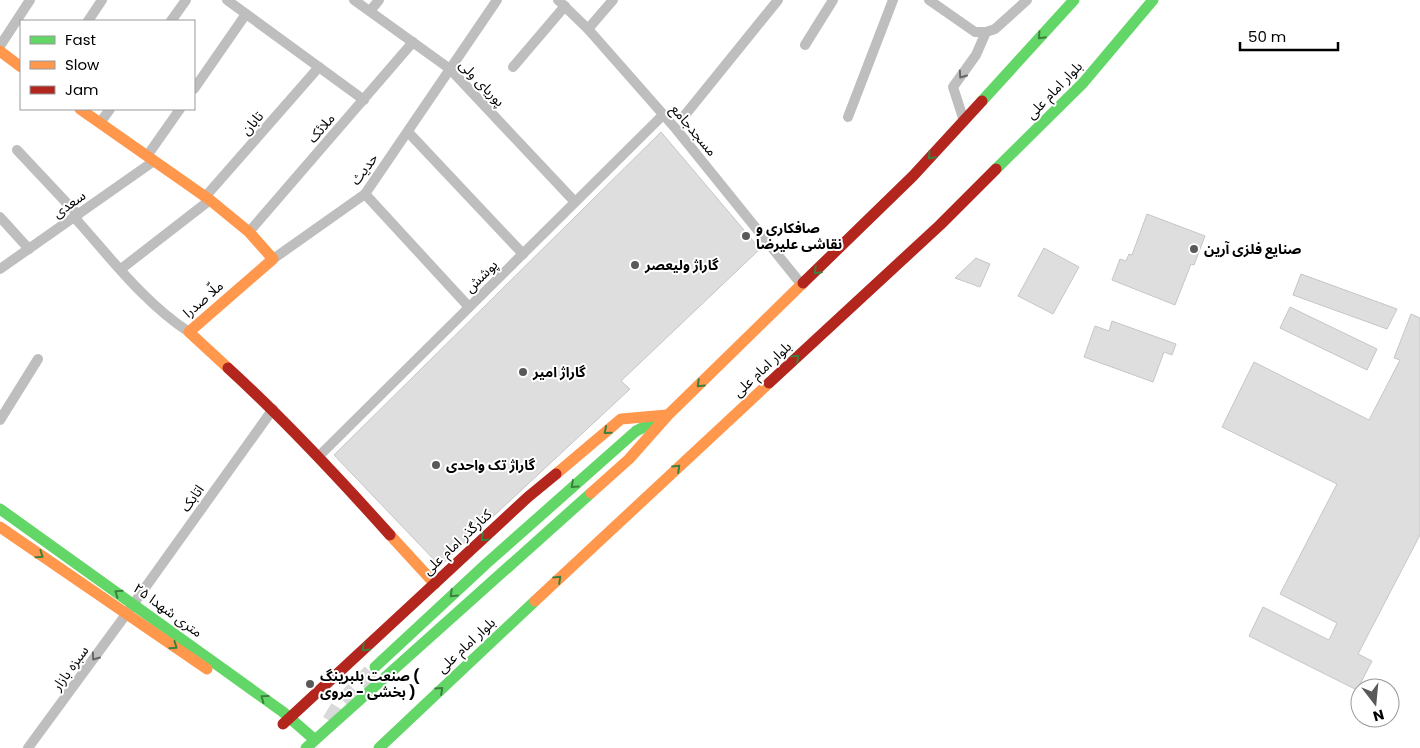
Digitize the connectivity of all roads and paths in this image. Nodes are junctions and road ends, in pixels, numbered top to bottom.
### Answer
1 (30, 0) edge
2 (102, 0) edge
3 (186, 0) edge
4 (227, 0) edge
5 (354, 0) edge
6 (379, 0) edge
7 (497, 0) edge
8 (613, 0) edge
9 (778, 0) edge
10 (833, 0) edge
11 (893, 0) edge
12 (929, 0) edge
13 (1027, 0) edge
14 (1074, 0) edge
15 (1153, 0) edge
16 (561, 3) edge
17 (370, 12) junction
18 (246, 14) junction
19 (89, 20) edge
20 (172, 20) edge
21 (588, 29) junction
22 (986, 32) junction
23 (413, 42) junction
24 (806, 45) dead end
25 (1, 54) edge
26 (20, 66) edge
27 (319, 67) junction
28 (513, 67) dead end
29 (450, 69) junction
30 (195, 88) edge
31 (364, 100) junction
32 (81, 110) edge
33 (109, 110) edge
34 (179, 110) edge
35 (664, 115) junction
36 (685, 115) dead end
37 (848, 117) dead end
38 (964, 121) junction
39 (100, 123) junction
40 (408, 132) junction
41 (17, 150) dead end
42 (151, 158) junction
43 (366, 194) junction
44 (208, 198) junction
45 (575, 202) junction
46 (76, 216) junction
47 (0, 218) edge
48 (249, 232) junction
49 (29, 249) junction
50 (522, 254) junction
51 (273, 259) junction
52 (0, 269) edge
53 (121, 269) junction
54 (802, 285) junction
55 (469, 307) junction
56 (189, 332) junction
57 (38, 359) dead end
58 (273, 409) junction
59 (668, 415) junction
60 (0, 420) edge
61 (318, 456) junction
62 (0, 509) edge
63 (0, 527) edge
64 (435, 584) junction
65 (130, 608) junction
66 (375, 667) tunnel mouth
67 (420, 709) junction
68 (286, 721) junction
69 (310, 744) edge
70 (28, 748) edge
71 (379, 748) edge
72 (390, 748) edge

1 - 25 street
2 - 19 street
3 - 20 street
4 - 18 street
5 - 17 street, پوریای ولی
6 - 17 street
7 - 29 street, حدیث
8 - 21 street
9 - 36 street
10 - 24 street
11 - 37 street
12 - 22 street
13 - 22 street
14 -> 38 main road
67 -> 15 main road, بلوار امام علی
16 - 21 street, مسجدجامع
16 - 28 street
17 - 23 street, پوریای ولی
18 - 27 street
18 - 30 street
21 - 35 street, مسجدجامع
22 -> 38 street
23 - 29 street, پوریای ولی
23 - 31 street, ملائک
25 - 26 main road
27 - 31 street
27 - 44 street, تابان
29 - 40 street, حدیث
29 - 45 street, پوریای ولی
31 - 48 street, ملائک
32 - 39 main road
33 - 39 street
34 - 42 street, سعدی
35 - 45 street, پوشش
35 - 54 street, مسجدجامع
38 -> 54 main road
39 - 42 main road
40 - 43 street, حدیث
40 - 50 street
41 - 46 street
42 - 44 main road
42 - 46 street, سعدی
43 - 51 street, حدیث
43 - 55 street
44 - 48 main road
44 - 53 street, تابان
45 - 50 street, پوشش
46 - 49 street, سعدی
46 - 53 street
47 - 49 street
48 - 51 main road
49 - 52 street, سعدی
50 - 55 street, پوشش
51 - 56 main road, ملّا صدرا
53 - 56 street
54 -> 59 main road
55 - 61 street, پوشش
56 - 58 main road, ملّا صدرا
57 - 60 street
58 - 61 main road, ملّا صدرا
58 - 65 street, اتابک
59 -> 64 main road, کنارگذر امام علی
59 -> 66 main road
59 - 69 main road
61 - 64 main road, ملّا صدرا
65 -> 62 main road, ۲۵ متری شهدا
63 -> 65 main road, ۲۵ متری شهدا
64 -> 68 main road, کنارگذر امام علی
65 - 68 main road, ۲۵ متری شهدا
65 -> 70 street, سبزه بازار
67 - 71 main road, بلوار امام علی
67 - 72 main road
68 - 69 main road, ۲۵ متری شهدا

